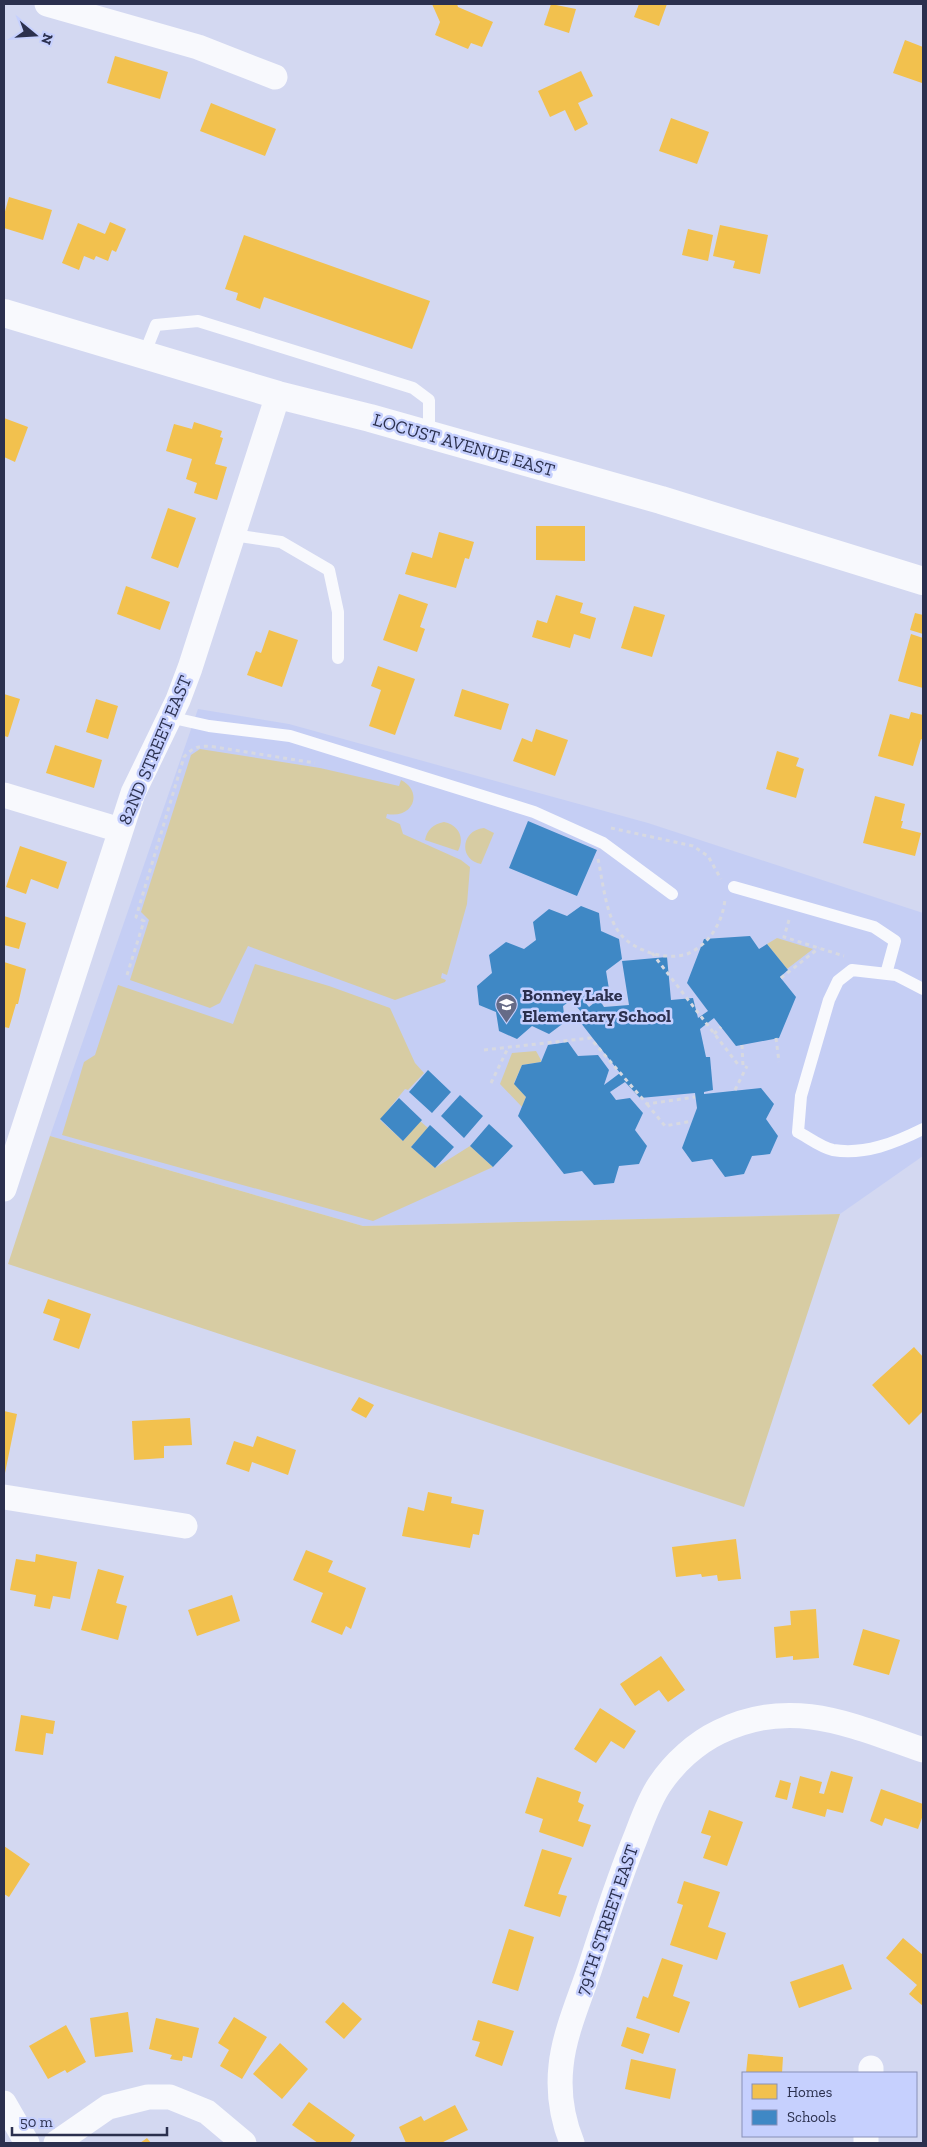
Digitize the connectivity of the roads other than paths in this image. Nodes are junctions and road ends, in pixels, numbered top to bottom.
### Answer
1 (47, 4) edge
2 (275, 77) dead end
3 (4, 312) edge
4 (144, 355) junction
5 (278, 395) junction
6 (429, 435) junction
7 (233, 535) junction
8 (923, 581) edge
9 (338, 658) dead end
10 (169, 717) junction
11 (4, 795) edge
12 (120, 830) junction
13 (734, 887) dead end
14 (672, 894) dead end
15 (886, 974) junction
16 (923, 989) edge
17 (14, 1127) edge
18 (923, 1129) edge
19 (4, 1189) edge
20 (4, 1497) edge
21 (184, 1526) dead end
22 (923, 1750) edge
23 (4, 2103) edge
24 (27, 2143) edge
25 (56, 2143) edge
26 (244, 2143) edge
27 (572, 2143) edge

1 - 2 street
3 - 4 street, LOCUST AVENUE EAST
4 - 5 street, LOCUST AVENUE EAST
4 - 6 lane
5 - 6 street, LOCUST AVENUE EAST
5 - 7 street, 82ND STREET EAST
6 - 8 street, LOCUST AVENUE EAST
7 - 9 lane
7 - 10 street, 82ND STREET EAST
10 - 12 street, 82ND STREET EAST
10 - 14 lane
11 - 12 street
12 - 17 street, 82ND STREET EAST
13 - 15 lane
15 - 16 lane
15 - 18 lane
17 - 19 street, 82ND STREET EAST
20 - 21 street
22 - 27 street, 79TH STREET EAST
23 - 24 street
25 - 26 street

